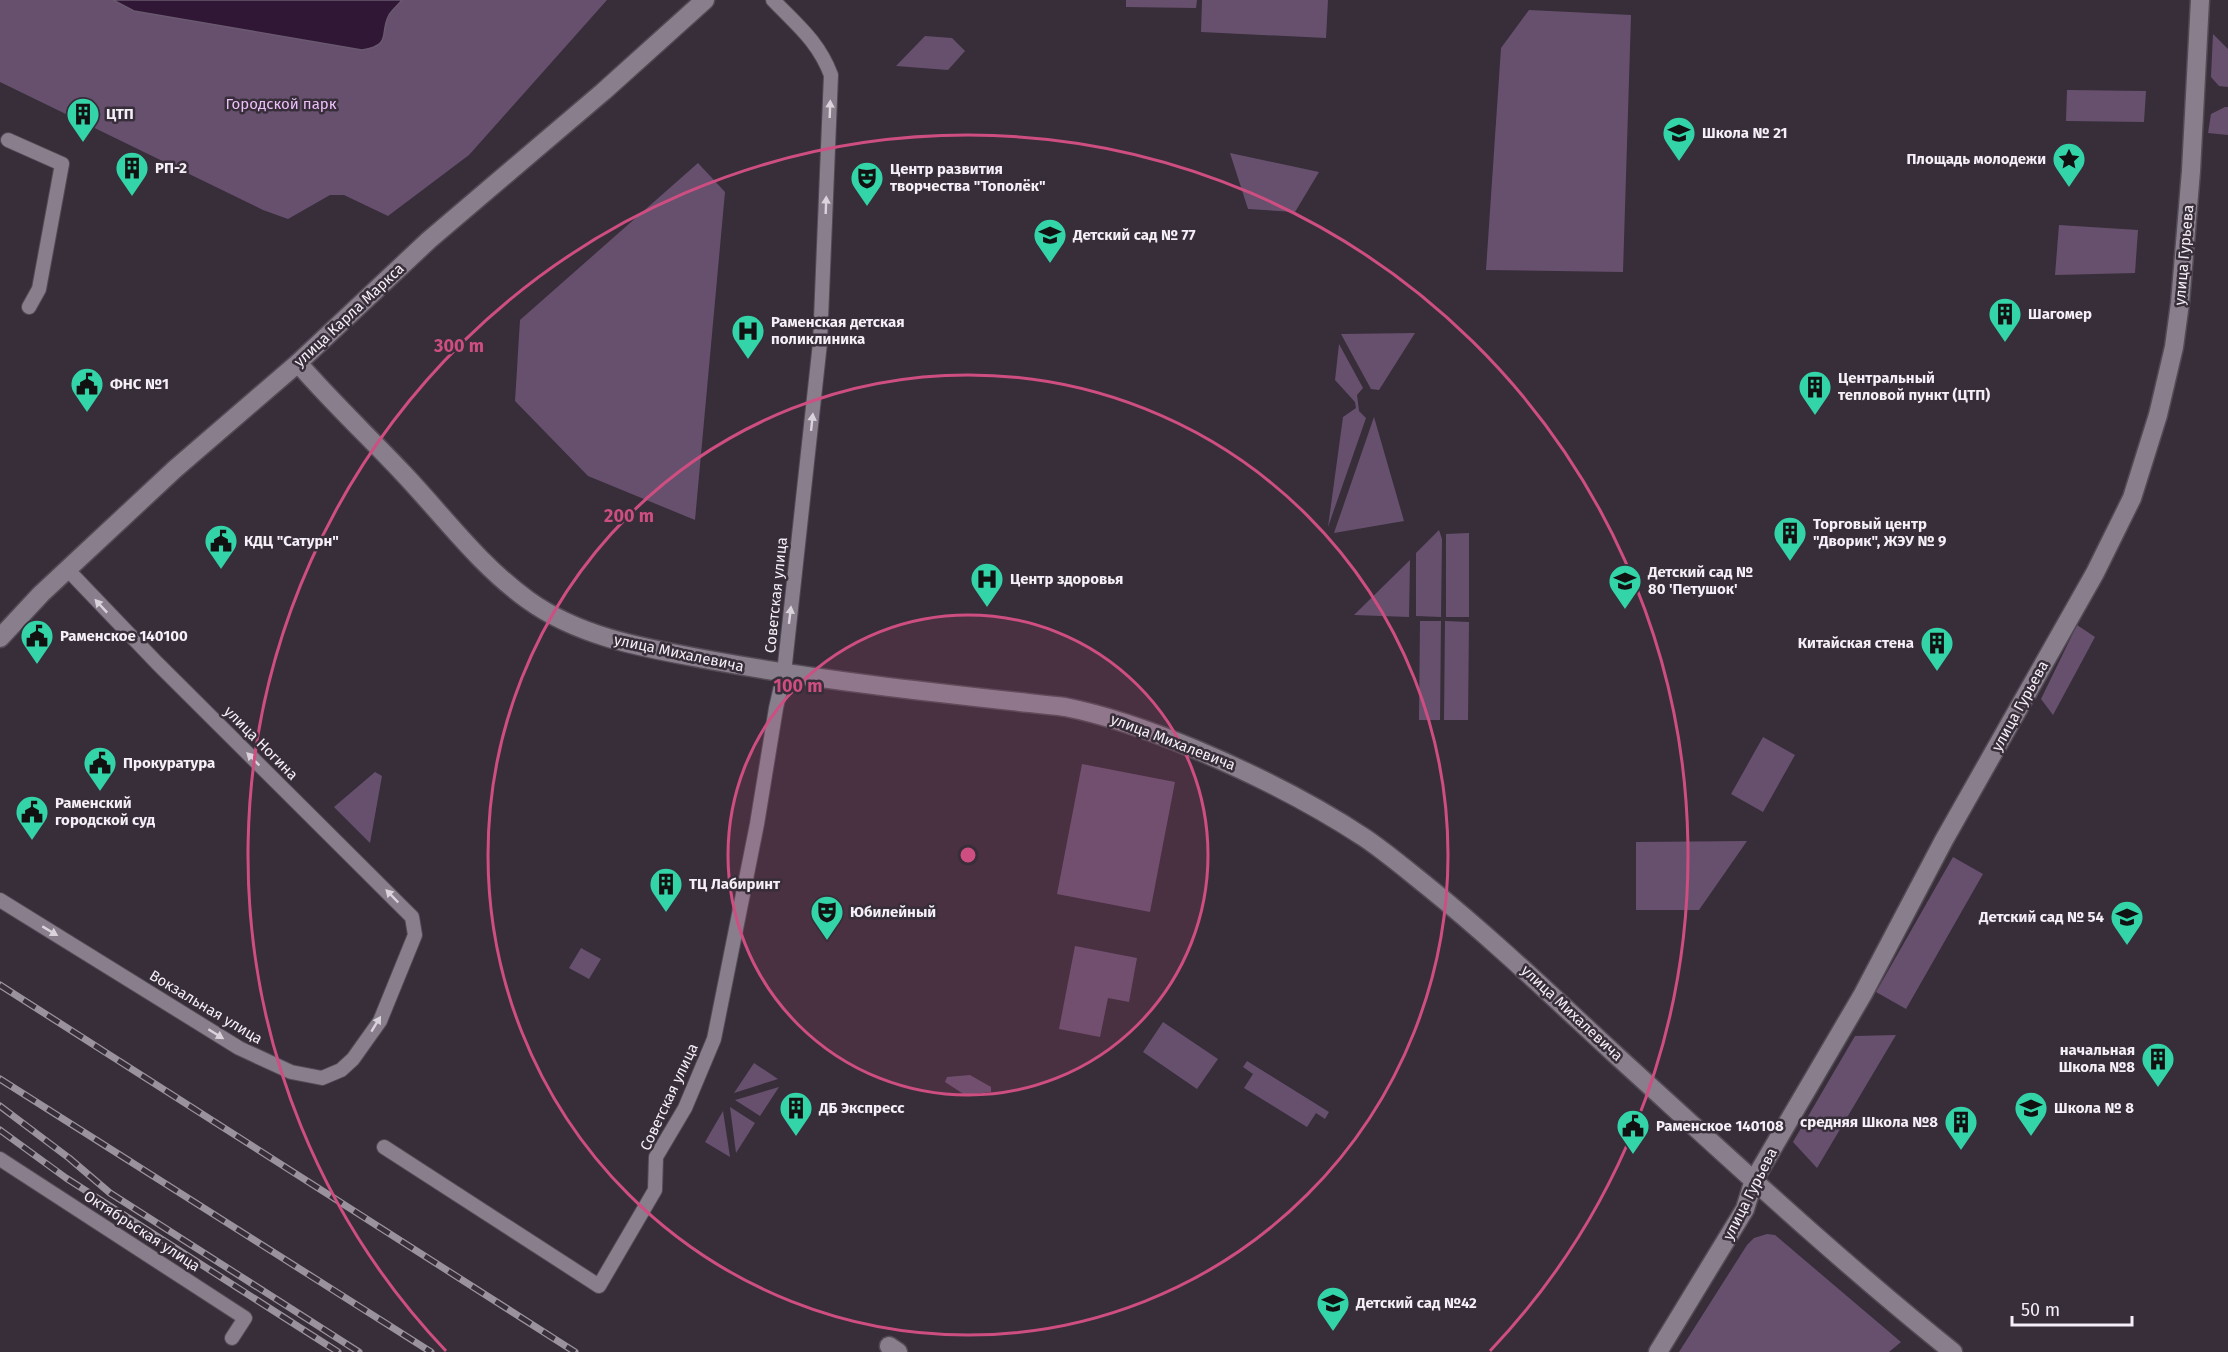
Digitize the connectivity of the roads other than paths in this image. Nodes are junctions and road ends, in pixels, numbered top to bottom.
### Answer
1 (705, 0) edge
2 (773, 0) edge
3 (2200, 0) edge
4 (8, 140) dead end
5 (29, 307) dead end
6 (298, 363) junction
7 (67, 569) junction
8 (0, 638) edge
9 (784, 674) junction
10 (0, 900) edge
11 (411, 945) joint
12 (384, 1147) dead end
13 (0, 1159) edge
14 (1754, 1180) junction
15 (232, 1338) dead end
16 (1658, 1352) edge
17 (1953, 1352) edge

1 - 6 main road, улица Карла Маркса
9 -> 2 street, Советская улица
3 - 14 main road, улица Гурьева
4 - 5 street
6 - 7 main road, улица Карла Маркса
6 - 9 main road, улица Михалевича
7 - 8 main road, улица Карла Маркса
11 -> 7 street, улица Ногина
9 - 12 street, Советская улица
9 - 14 main road, улица Михалевича
10 -> 11 street, Вокзальная улица
13 - 15 street, Октябрьская улица
14 - 16 main road, улица Гурьева
14 - 17 main road, улица Михалевича

